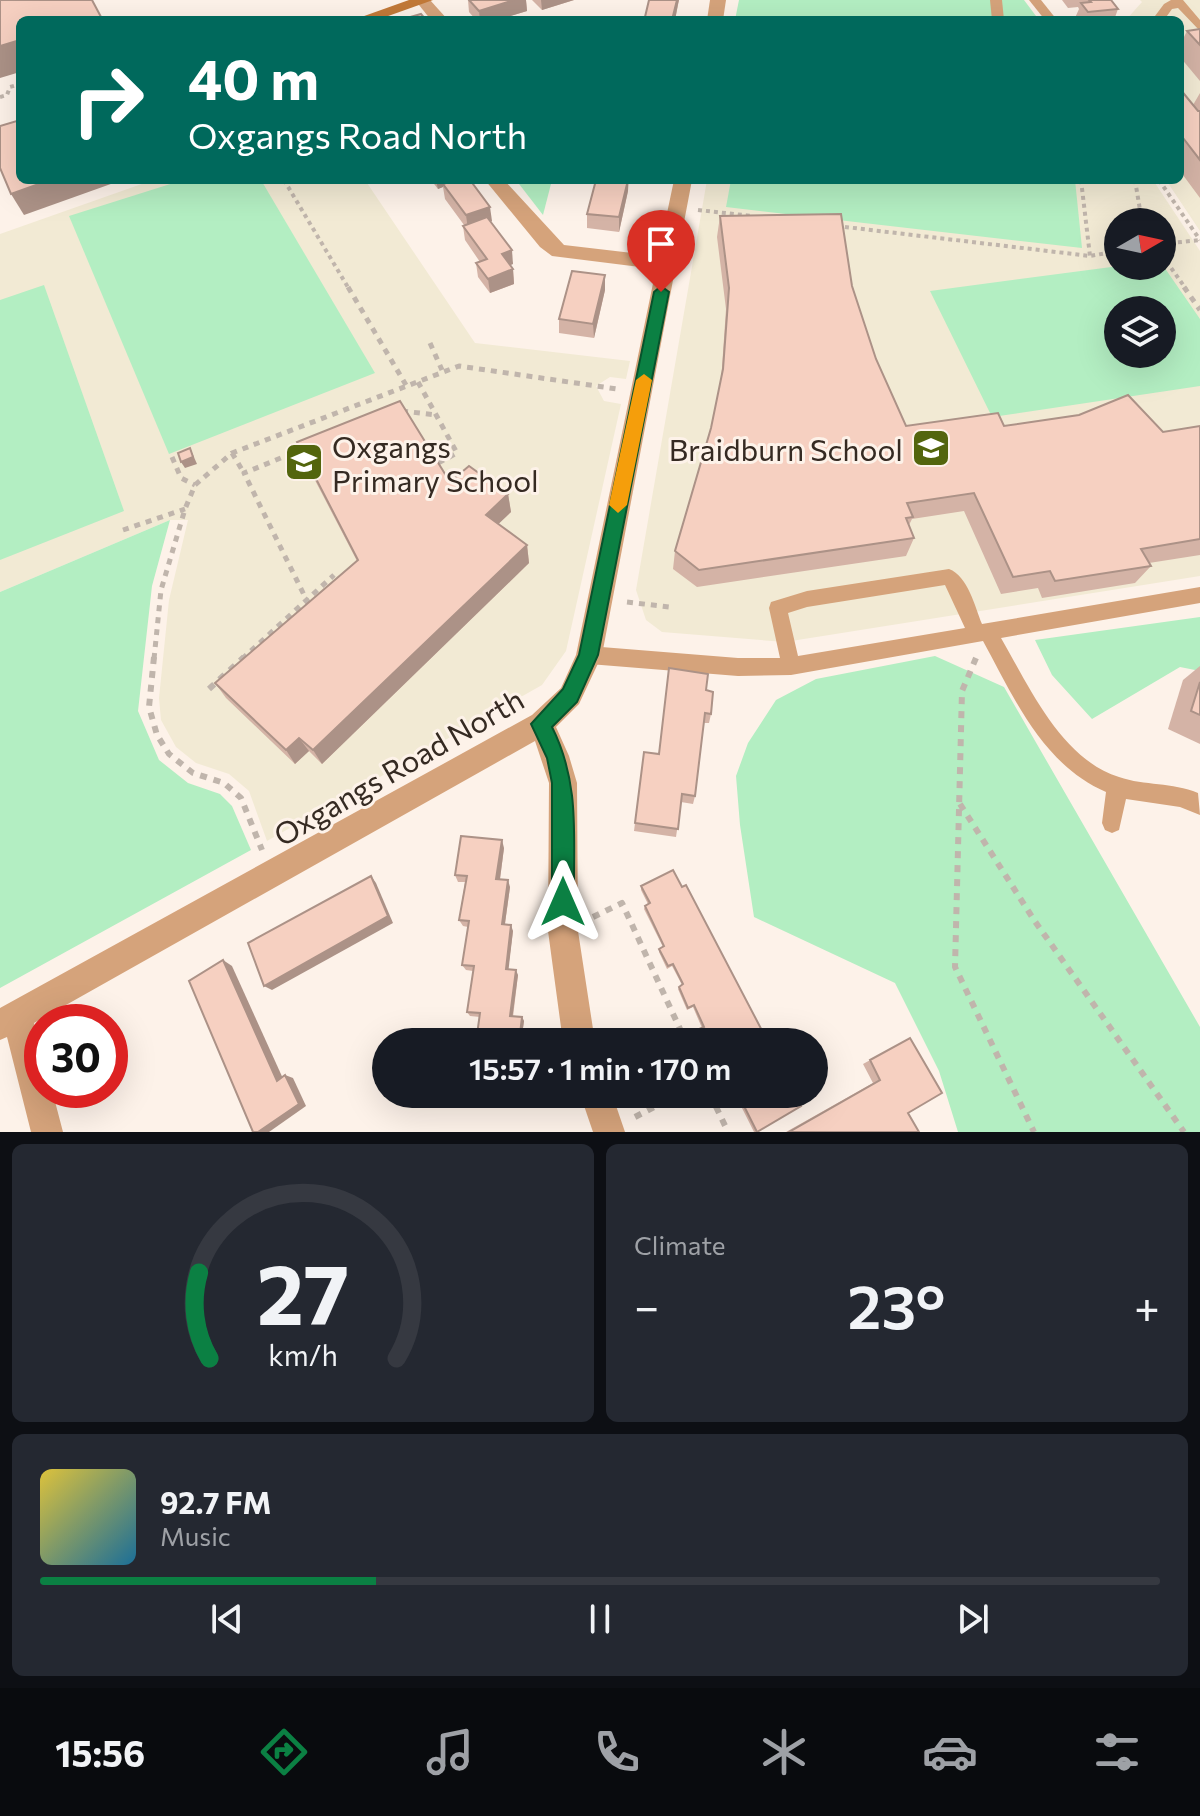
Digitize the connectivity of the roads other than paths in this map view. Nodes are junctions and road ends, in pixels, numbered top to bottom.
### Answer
1 (423, 0) edge
2 (1035, 0) edge
3 (1178, 2) edge
4 (373, 16) edge
5 (437, 16) edge
6 (1048, 16) edge
7 (1161, 16) edge
8 (1200, 27) edge
9 (497, 184) edge
10 (682, 184) edge
11 (666, 264) junction
12 (1200, 595) edge
13 (981, 632) junction
14 (589, 655) junction
15 (791, 666) junction
16 (541, 724) junction
17 (1117, 787) junction
18 (1200, 805) edge
19 (1112, 823) dead end
20 (8, 1020) edge
21 (577, 1028) edge
22 (606, 1108) edge
23 (619, 1127) edge
24 (47, 1132) edge

1 - 4 street
1 - 5 street
2 - 6 lane
3 - 7 lane
3 - 8 lane
9 - 11 street
10 - 11 street, Oxgangs Road North
11 - 14 street, Oxgangs Road North
12 - 13 lane
13 - 15 lane
13 - 15 lane
13 - 17 lane
14 - 15 lane
14 - 16 street, Oxgangs Road North
16 - 20 street, Oxgangs Road North
16 - 21 street
17 - 18 lane
17 - 19 lane
20 - 24 street
22 - 23 street

